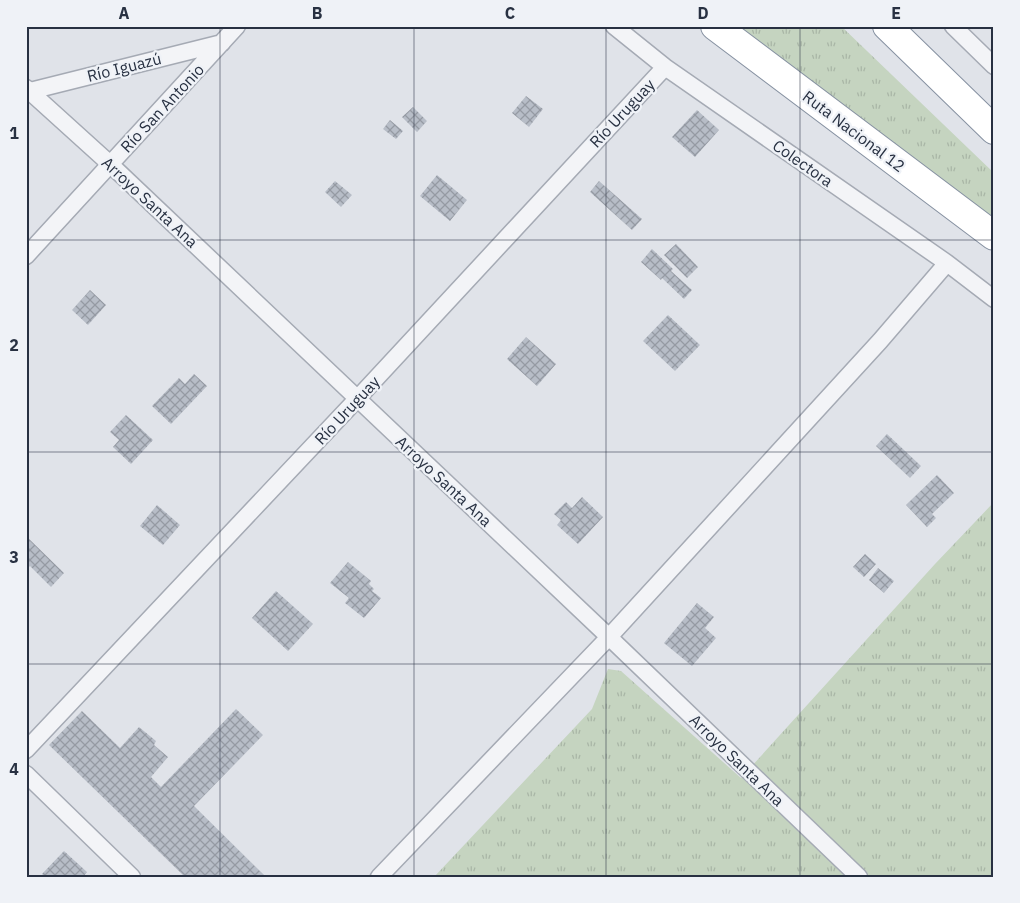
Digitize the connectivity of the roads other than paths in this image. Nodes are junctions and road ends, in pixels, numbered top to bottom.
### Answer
1 (237, 26) edge
2 (614, 26) edge
3 (715, 26) edge
4 (887, 26) edge
5 (952, 26) edge
6 (222, 43) junction
7 (664, 66) junction
8 (994, 66) edge
9 (28, 90) edge
10 (994, 130) edge
11 (110, 164) junction
12 (994, 236) edge
13 (26, 256) edge
14 (947, 263) junction
15 (994, 299) edge
16 (357, 399) junction
17 (608, 637) junction
18 (26, 750) edge
19 (26, 774) edge
20 (132, 877) edge
21 (380, 877) edge
22 (859, 877) edge

1 - 6 street, Río San Antonio
2 - 7 street, Colectora
3 - 12 highway, Ruta Nacional 12
4 - 10 highway
5 - 8 street
6 - 9 street, Río Iguazú
6 - 11 street, Río San Antonio
7 - 14 street, Colectora
7 - 16 street, Río Uruguay
9 - 11 street, Arroyo Santa Ana
11 - 13 street, Río San Antonio
11 - 16 street, Arroyo Santa Ana
14 - 15 street, Colectora
14 - 17 street
16 - 17 street, Arroyo Santa Ana
16 - 18 street, Río Uruguay
17 - 21 street
17 - 22 street, Arroyo Santa Ana
19 - 20 street

